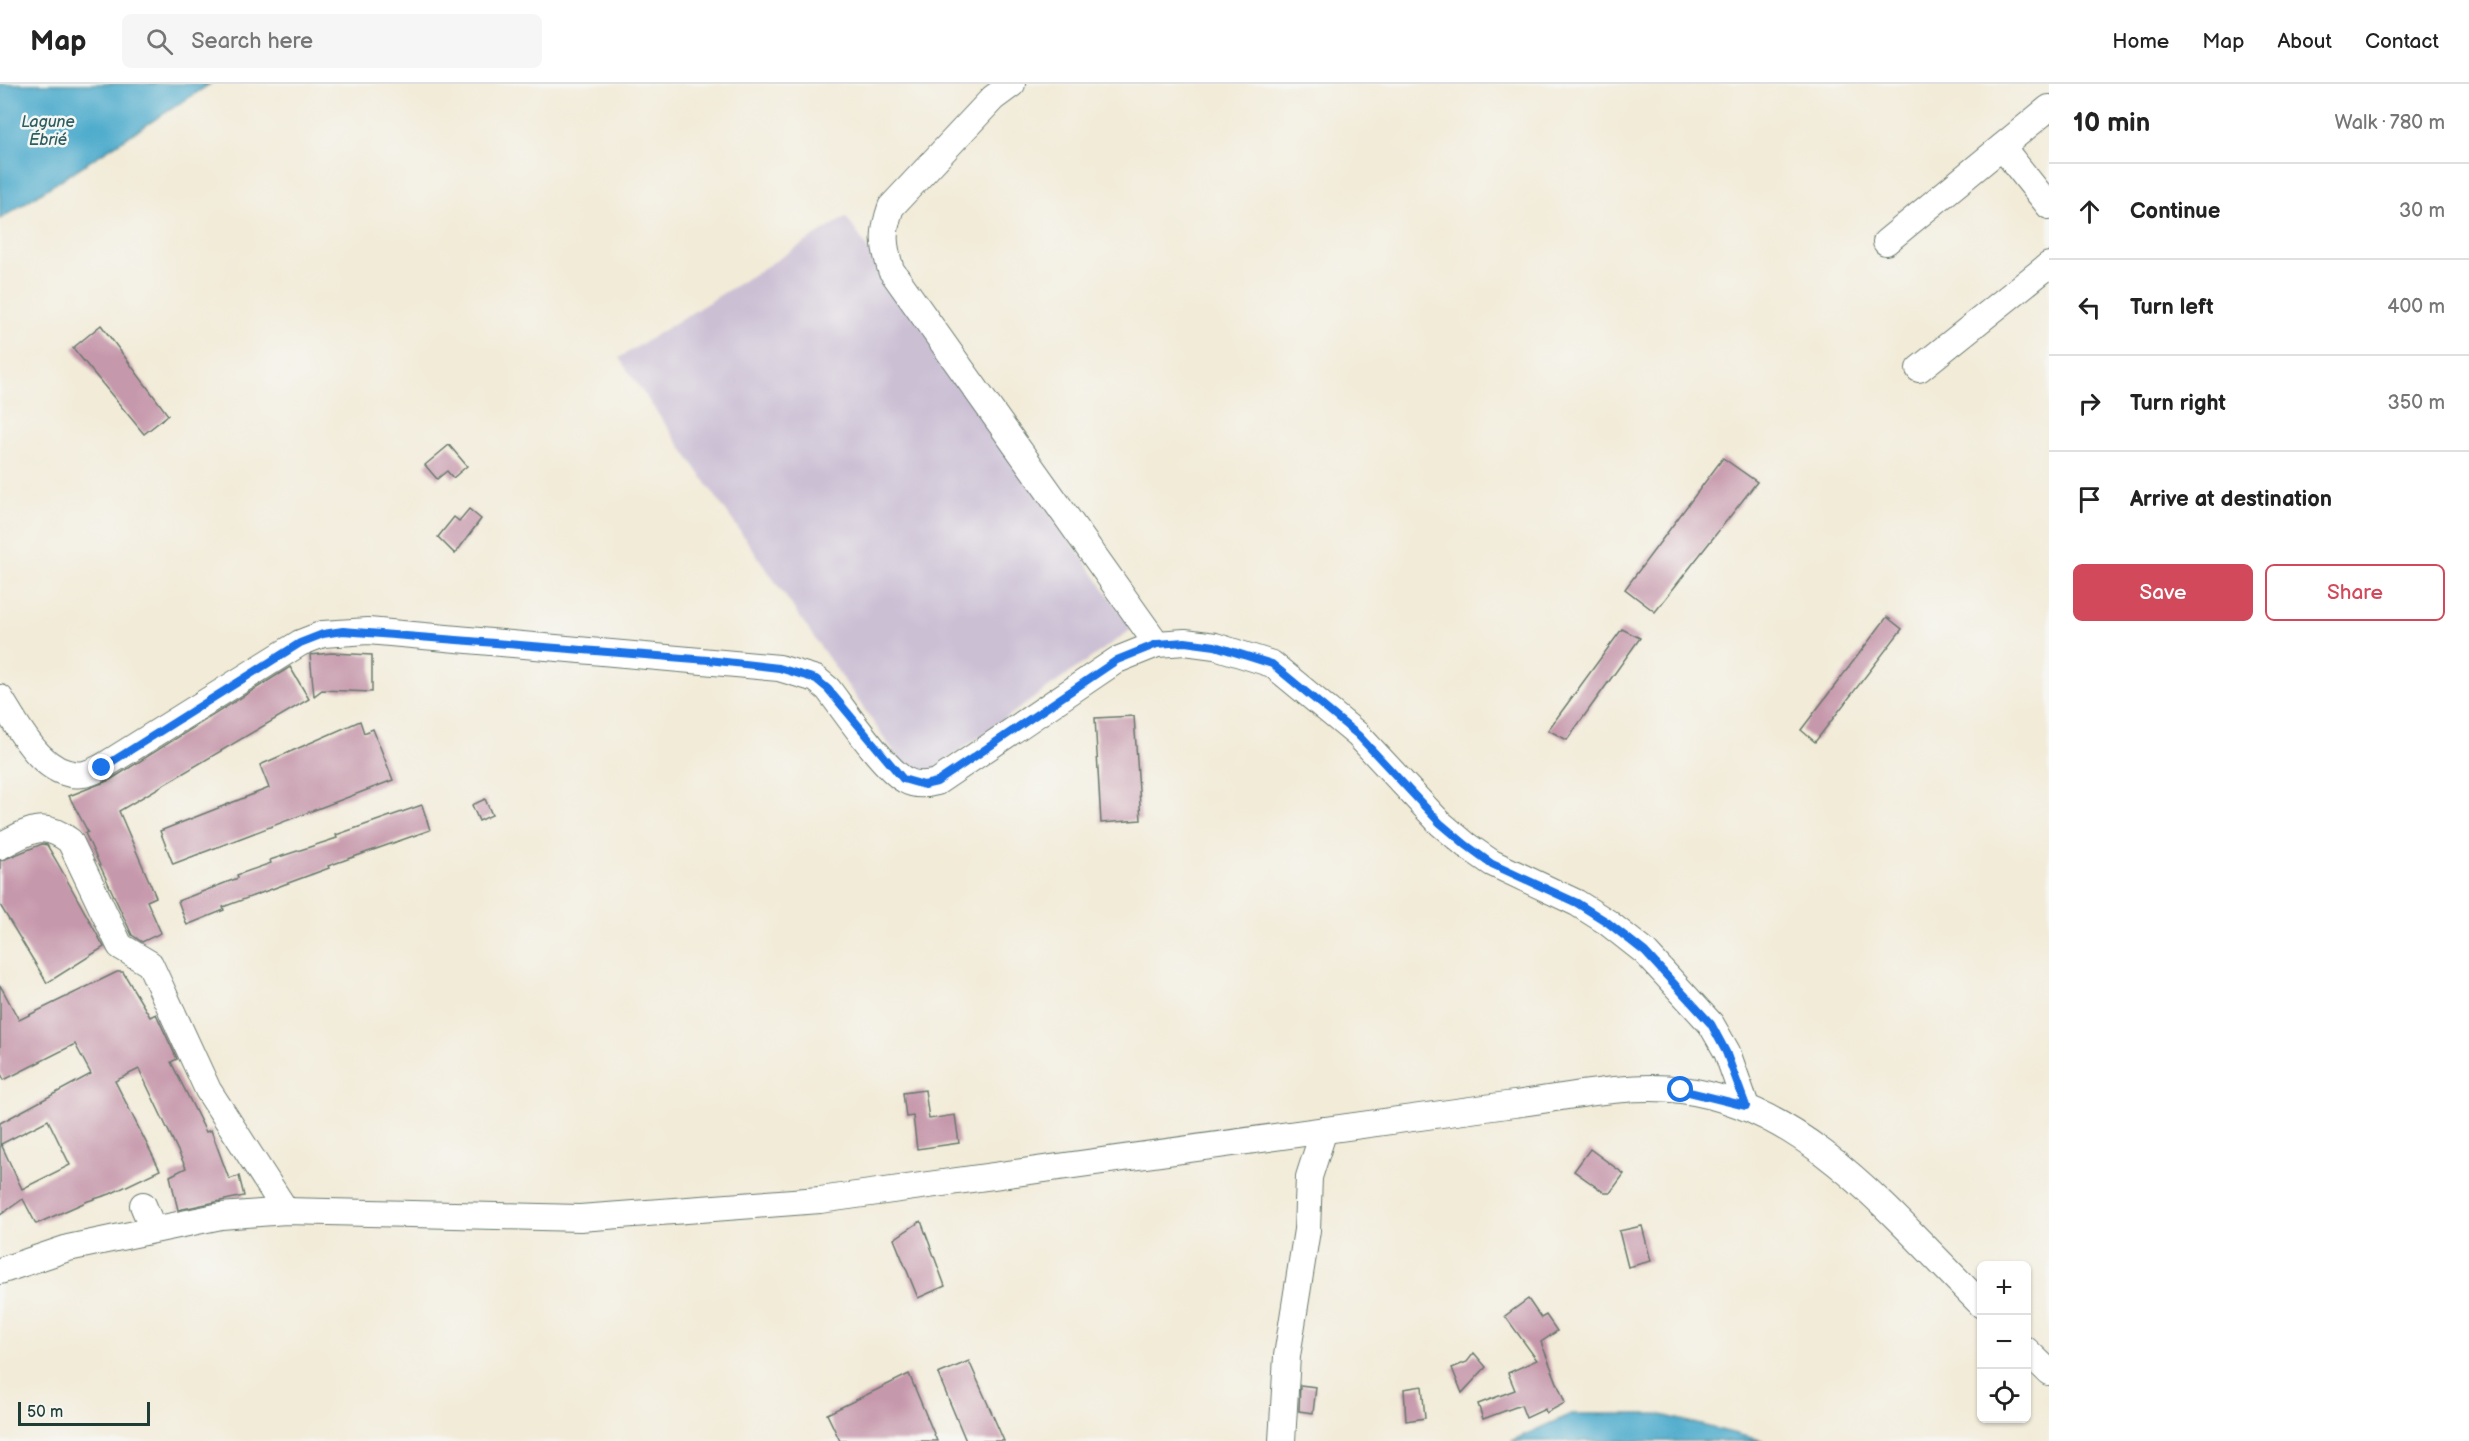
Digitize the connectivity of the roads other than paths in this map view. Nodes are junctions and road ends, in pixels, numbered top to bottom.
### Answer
1 (1011, 84) edge
2 (2049, 108) edge
3 (2002, 147) junction
4 (2049, 207) edge
5 (1886, 242) dead end
6 (2049, 265) edge
7 (1919, 369) dead end
8 (1157, 644) junction
9 (0, 698) edge
10 (0, 846) edge
11 (1746, 1106) junction
12 (1324, 1130) junction
13 (143, 1205) dead end
14 (286, 1211) junction
15 (153, 1228) junction
16 (0, 1271) edge
17 (1977, 1300) edge
18 (2031, 1355) edge
19 (2049, 1372) edge
20 (1282, 1441) edge

1 - 8 street
2 - 3 street
3 - 4 street
3 - 5 street
6 - 7 street
8 - 9 street
8 - 11 street
10 - 14 street
11 - 12 street
11 - 17 street
12 - 14 street
12 - 20 street
13 - 15 street
14 - 15 street
15 - 16 street
18 - 19 street

